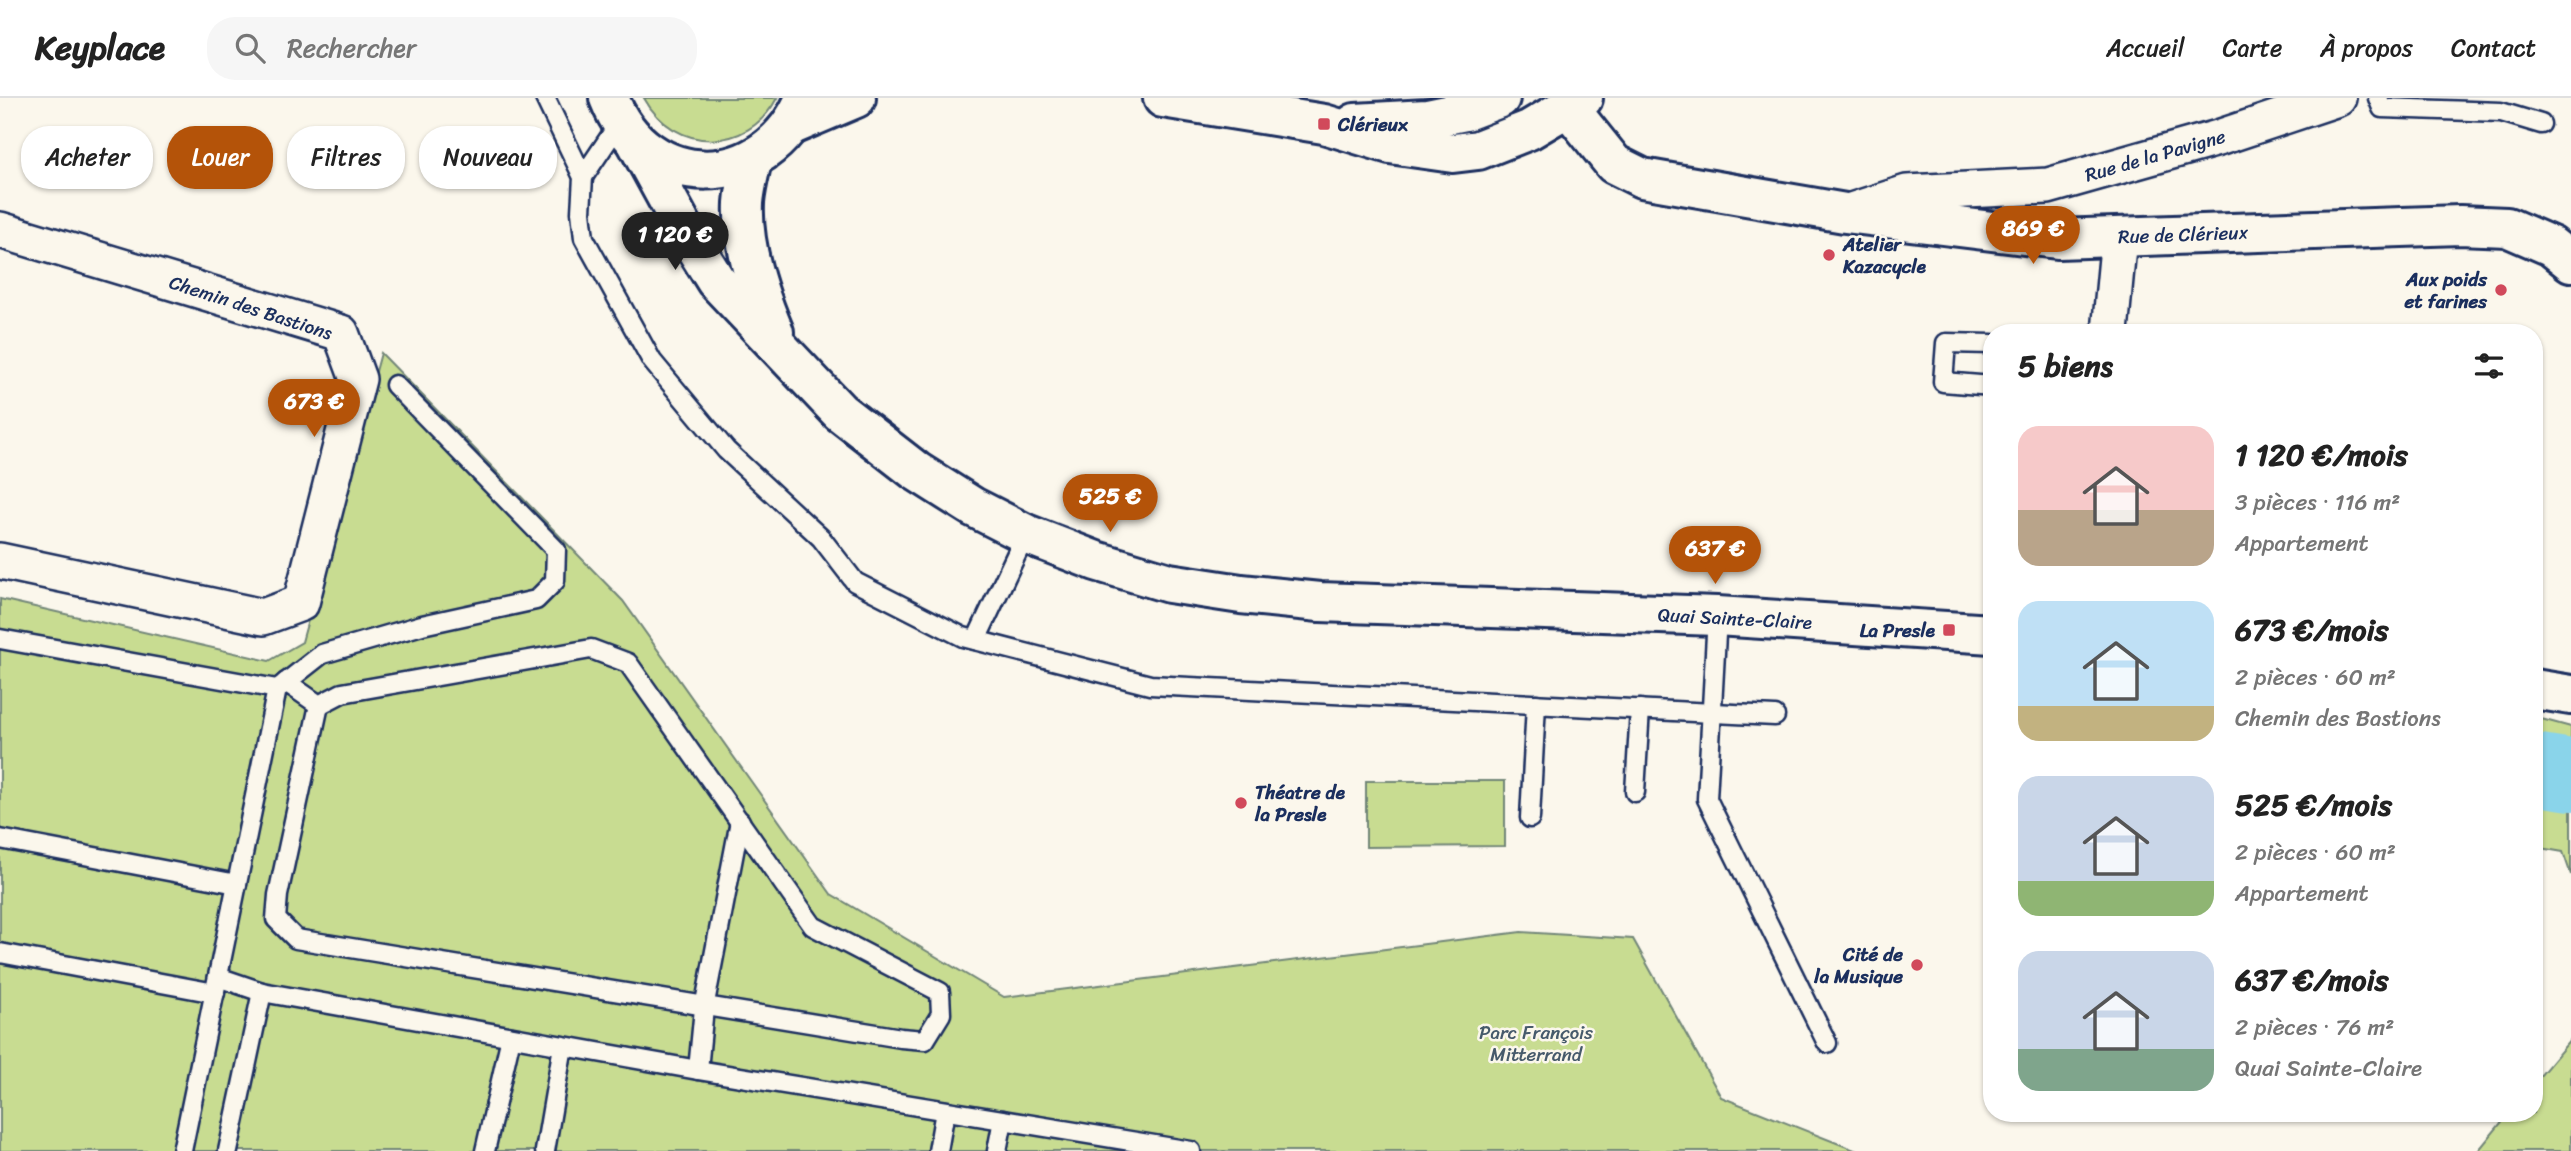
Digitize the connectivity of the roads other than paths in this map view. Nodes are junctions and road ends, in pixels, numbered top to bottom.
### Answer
1 (545, 98) edge
2 (856, 98) edge
3 (1163, 98) edge
4 (1500, 98) edge
5 (2338, 98) edge
6 (2378, 98) edge
7 (1576, 103) edge
8 (799, 111) edge
9 (622, 121) edge
10 (1324, 124) junction
11 (2541, 124) dead end
12 (752, 160) junction
13 (583, 177) junction
14 (1845, 213) junction
15 (0, 230) edge
16 (2119, 236) junction
17 (2571, 262) edge
18 (2111, 324) edge
19 (1983, 344) edge
20 (782, 350) junction
21 (1983, 385) edge
22 (395, 386) dead end
23 (1026, 534) junction
24 (0, 561) edge
25 (1717, 616) junction
26 (1983, 633) edge
27 (0, 639) edge
28 (976, 640) junction
29 (282, 686) junction
30 (2543, 690) edge
31 (2571, 695) edge
32 (1536, 704) junction
33 (319, 705) junction
34 (1640, 709) junction
35 (1713, 713) junction
36 (1775, 716) dead end
37 (1635, 792) dead end
38 (1530, 818) dead end
39 (740, 821) junction
40 (0, 839) edge
41 (237, 884) junction
42 (0, 953) edge
43 (216, 985) junction
44 (262, 992) junction
45 (704, 1008) junction
46 (511, 1037) junction
47 (1828, 1043) dead end
48 (563, 1046) junction
49 (698, 1070) junction
50 (945, 1111) junction
51 (1003, 1120) junction
52 (182, 1151) edge
53 (228, 1151) edge
54 (485, 1151) edge
55 (545, 1151) edge
56 (937, 1151) edge
57 (997, 1151) edge
58 (1191, 1151) edge

1 - 13 lane
2 - 8 main road
3 - 10 main road
4 - 10 main road
5 - 14 street, Rue de la Pavigne
6 - 11 lane
7 - 10 main road
7 - 14 main road, Rue de Clérieux
8 - 12 main road
9 - 12 main road
9 - 13 lane
9 - 20 main road, Quai Sainte-Claire
12 - 20 main road
13 - 28 lane
14 - 16 main road, Rue de Clérieux
15 - 24 street, Chemin des Bastions
16 - 17 main road, Rue de Clérieux
16 - 18 street
19 - 21 lane
20 - 23 main road, Quai Sainte-Claire
22 - 29 lane
23 - 25 main road, Quai Sainte-Claire
23 - 28 lane
25 - 26 main road, Quai Sainte-Claire
25 - 35 lane
27 - 29 lane
28 - 32 lane
29 - 33 lane
29 - 41 lane
30 - 31 main road
32 - 34 lane
32 - 38 lane
33 - 39 lane
33 - 45 lane
34 - 35 lane
34 - 37 lane
35 - 36 lane
35 - 47 lane
39 - 45 lane
39 - 45 lane
40 - 41 lane
41 - 43 lane
42 - 43 lane
43 - 44 lane
43 - 52 lane
44 - 46 lane
44 - 53 lane
45 - 49 lane
46 - 48 lane
46 - 54 lane
48 - 49 lane
48 - 55 lane
49 - 50 lane
50 - 51 lane
50 - 56 lane
51 - 57 lane
51 - 58 lane

